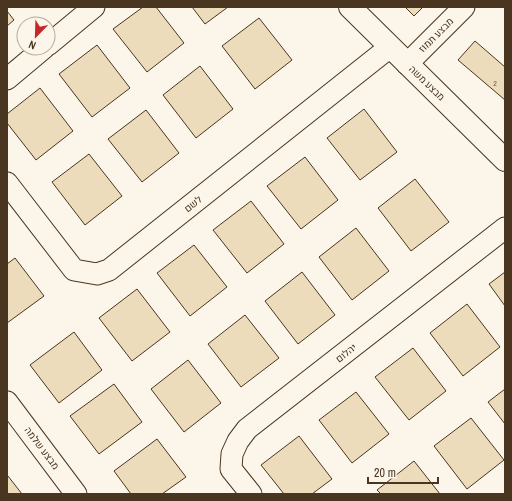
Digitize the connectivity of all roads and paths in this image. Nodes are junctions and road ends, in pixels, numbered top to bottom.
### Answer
1 (94, 7) edge
2 (350, 7) edge
3 (464, 7) edge
4 (56, 38) edge
5 (390, 47) junction
6 (34, 56) edge
7 (407, 64) junction
8 (7, 79) edge
9 (505, 160) edge
10 (7, 183) edge
11 (505, 228) edge
12 (7, 402) edge
13 (76, 494) edge
14 (251, 494) edge

1 - 4 street
2 - 5 street, מבצע משה
3 - 7 street, מבצע תמוז
5 - 7 street, מבצע משה
5 - 10 street, לשם
6 - 8 street
7 - 9 street, מבצע משה
11 - 14 street, יהלום
12 - 13 street, מבצע שלמה

